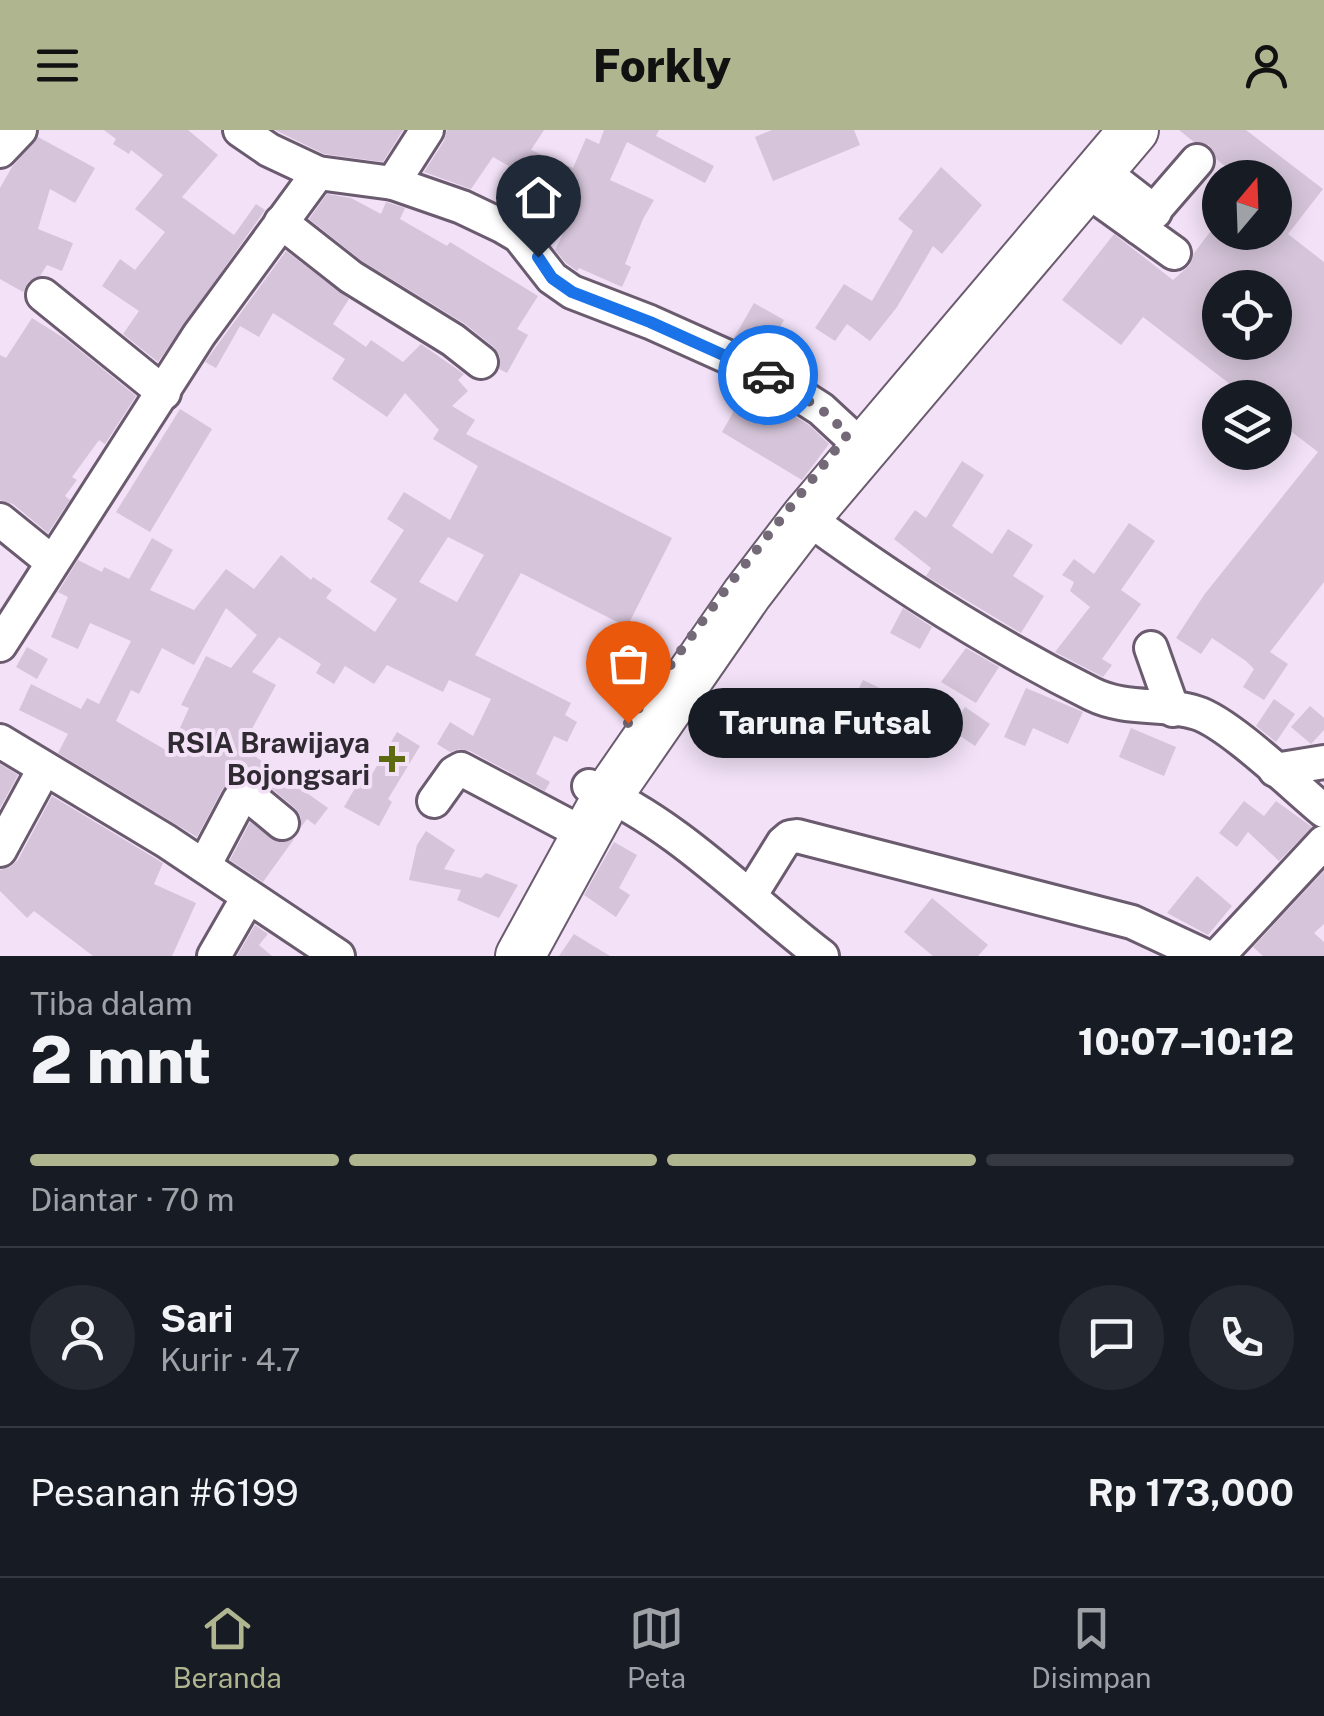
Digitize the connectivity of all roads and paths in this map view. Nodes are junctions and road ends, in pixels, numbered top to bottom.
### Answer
1 (20, 130) edge
2 (427, 130) edge
3 (1134, 130) edge
4 (244, 131) edge
5 (0, 151) edge
6 (1196, 161) dead end
7 (1091, 167) edge
8 (318, 173) junction
9 (393, 183) junction
10 (1147, 220) junction
11 (281, 222) junction
12 (1174, 254) dead end
13 (44, 295) dead end
14 (481, 362) dead end
15 (164, 393) junction
16 (848, 434) junction
17 (806, 516) junction
18 (0, 520) edge
19 (52, 562) junction
20 (0, 645) edge
21 (1151, 648) dead end
22 (1173, 710) junction
23 (0, 741) edge
24 (1324, 762) edge
25 (44, 770) junction
26 (1276, 770) junction
27 (434, 802) dead end
28 (588, 802) junction
29 (1324, 811) edge
30 (282, 823) dead end
31 (1324, 842) edge
32 (0, 850) edge
33 (204, 866) junction
34 (248, 896) junction
35 (750, 896) junction
36 (214, 956) edge
37 (338, 956) edge
38 (496, 956) edge
39 (520, 956) edge
40 (822, 956) edge
41 (1205, 956) edge
42 (1218, 956) edge

1 - 5 street
2 - 9 street
3 - 7 highway
4 - 8 street
6 - 10 street
7 - 10 street
7 - 16 highway
7 - 17 highway
8 - 9 street
8 - 11 street
9 - 16 street
10 - 12 street
11 - 14 street
11 - 15 street
13 - 15 street
15 - 19 street
16 - 28 highway
17 - 22 street
17 - 28 highway
18 - 19 street
19 - 20 street
21 - 22 street
22 - 26 street
23 - 25 street
24 - 26 street
25 - 32 street
25 - 33 street
26 - 29 street
27 - 28 street
28 - 35 street
28 - 38 highway
28 - 39 highway
30 - 33 street
31 - 42 street
33 - 34 street
34 - 36 street
34 - 37 street
35 - 40 street
35 - 41 street

